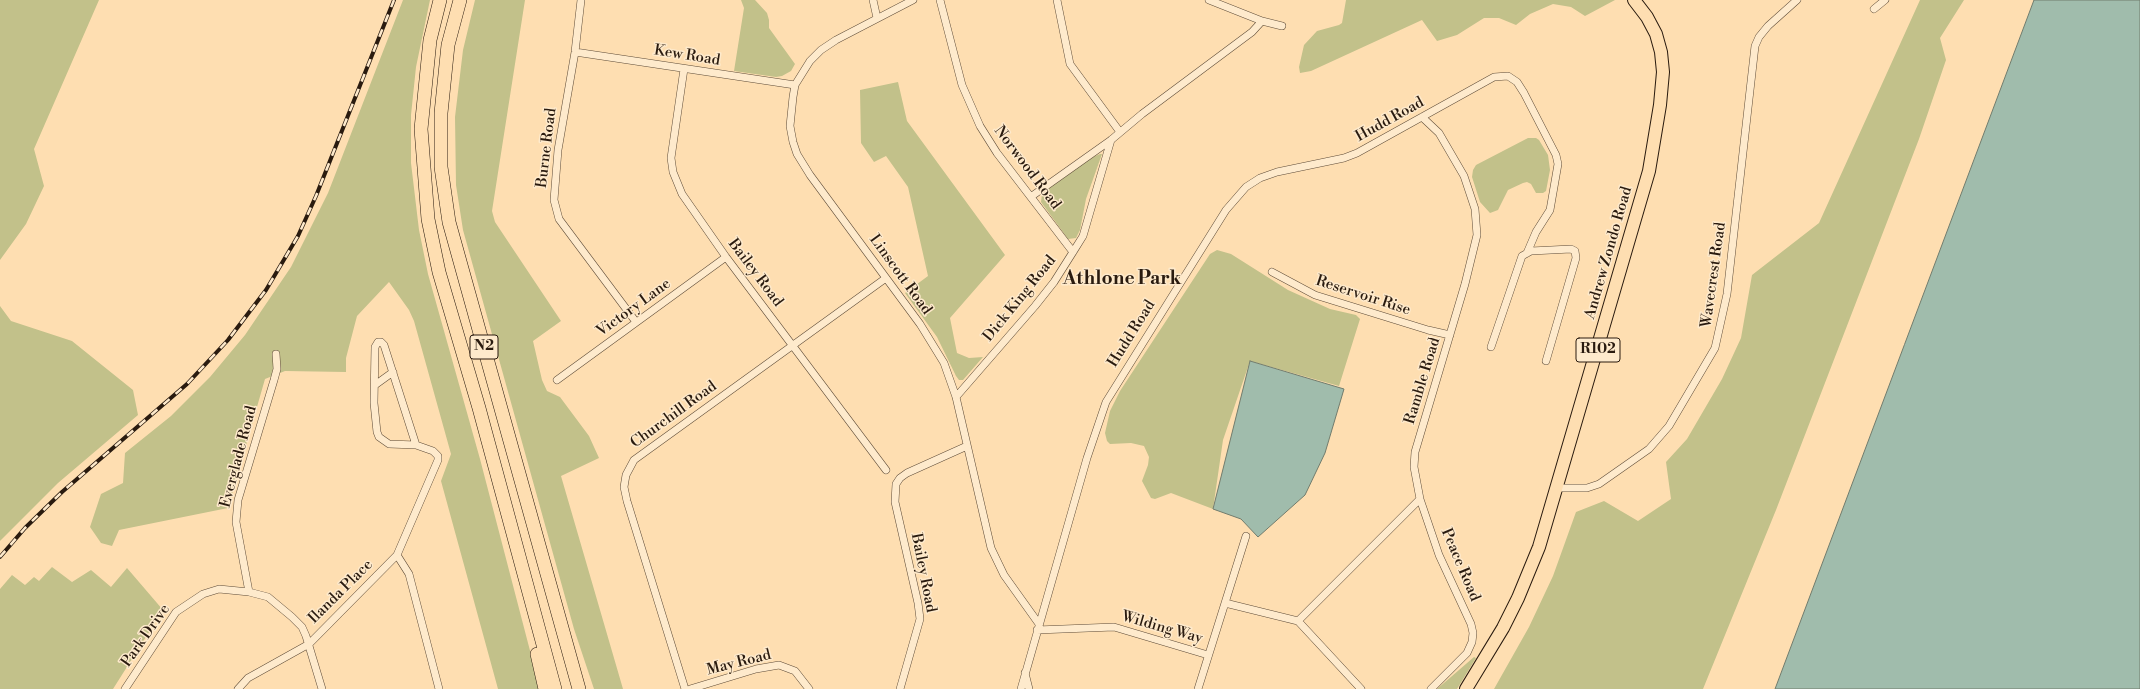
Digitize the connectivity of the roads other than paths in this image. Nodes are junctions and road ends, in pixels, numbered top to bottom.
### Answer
1 (440, 0) edge
2 (460, 0) edge
3 (581, 0) edge
4 (873, 0) edge
5 (913, 0) edge
6 (1057, 0) edge
7 (1209, 0) edge
8 (1634, 0) edge
9 (1797, 0) edge
10 (1885, 0) edge
11 (943, 1) edge
12 (1874, 9) dead end
13 (877, 18) junction
14 (1262, 21) junction
15 (1282, 26) dead end
16 (575, 52) junction
17 (684, 69) junction
18 (795, 85) junction
19 (1422, 117) junction
20 (1120, 132) junction
21 (1111, 140) junction
22 (1032, 196) junction
23 (1073, 252) junction
24 (1526, 253) junction
25 (726, 257) junction
26 (1272, 272) dead end
27 (886, 278) junction
28 (636, 322) junction
29 (1450, 335) junction
30 (793, 346) junction
31 (1491, 347) dead end
32 (276, 354) dead end
33 (1546, 360) dead end
34 (392, 372) junction
35 (557, 380) dead end
36 (374, 385) junction
37 (956, 397) junction
38 (416, 445) junction
39 (967, 446) junction
40 (886, 470) dead end
41 (1558, 488) junction
42 (1420, 499) junction
43 (1246, 536) dead end
44 (397, 555) junction
45 (249, 592) junction
46 (1225, 603) junction
47 (1298, 621) junction
48 (538, 627) junction
49 (1038, 627) junction
50 (308, 644) junction
51 (567, 647) junction
52 (1208, 655) junction
53 (1025, 673) junction
54 (125, 689) edge
55 (238, 689) edge
56 (322, 689) edge
57 (440, 689) edge
58 (545, 689) edge
59 (555, 689) edge
60 (579, 689) edge
61 (584, 689) edge
62 (685, 689) edge
63 (690, 689) edge
64 (809, 689) edge
65 (900, 689) edge
66 (1021, 689) edge
67 (1029, 689) edge
68 (1198, 689) edge
69 (1361, 689) edge
70 (1431, 689) edge
71 (1466, 689) edge

1 - 48 highway, N2
2 - 51 highway, N2
3 - 16 street, Burne Road
4 - 13 street
5 - 13 street, Linscott Road
6 - 20 street
7 - 14 street
8 - 41 main road, Andrew Zondo Road / R102
9 - 41 street, Wavecrest Road
10 - 12 street
11 - 22 street, Norwood Road
13 - 18 street, Linscott Road
14 - 15 street
14 - 20 street
16 - 17 street, Kew Road
16 - 28 street, Burne Road
17 - 18 street, Kew Road
17 - 25 street, Bailey Road
18 - 27 street, Linscott Road
19 - 24 street, Hudd Road
19 - 29 street, Ramble Road
19 - 49 street, Hudd Road
20 - 21 street
21 - 22 street
21 - 23 street, Dick King Road
22 - 23 street, Norwood Road
23 - 37 street, Dick King Road
24 - 31 street
24 - 33 street
25 - 28 street, Victory Lane
25 - 30 street, Bailey Road
26 - 29 street, Reservoir Rise
27 - 30 street, Churchill Road
27 - 37 street, Linscott Road
28 - 35 street, Victory Lane
29 - 42 street, Ramble Road
30 - 40 street, Bailey Road
30 - 62 street, Churchill Road
32 - 45 street, Everglade Road
34 - 36 street
34 - 36 street
34 - 38 street
36 - 38 street
37 - 39 street, Linscott Road
38 - 44 street, Ilanda Place
39 - 49 street, Linscott Road
39 - 65 street, Bailey Road
41 - 71 main road, Andrew Zondo Road / R102
42 - 47 street
42 - 70 street, Peace Road
43 - 46 street
44 - 50 street, Ilanda Place
44 - 57 street
45 - 50 street, Park Drive
45 - 54 street, Park Drive
46 - 47 street
46 - 52 street
47 - 69 street
48 - 58 highway
48 - 59 highway, N2
49 - 52 street, Wilding Way
49 - 53 street, Hudd Road
50 - 55 street, Ilanda Place
50 - 56 street, Park Drive
51 - 60 highway, N2
51 - 61 highway
52 - 68 street
53 - 66 street, Hudd Road
53 - 67 street
63 - 64 street, May Road

